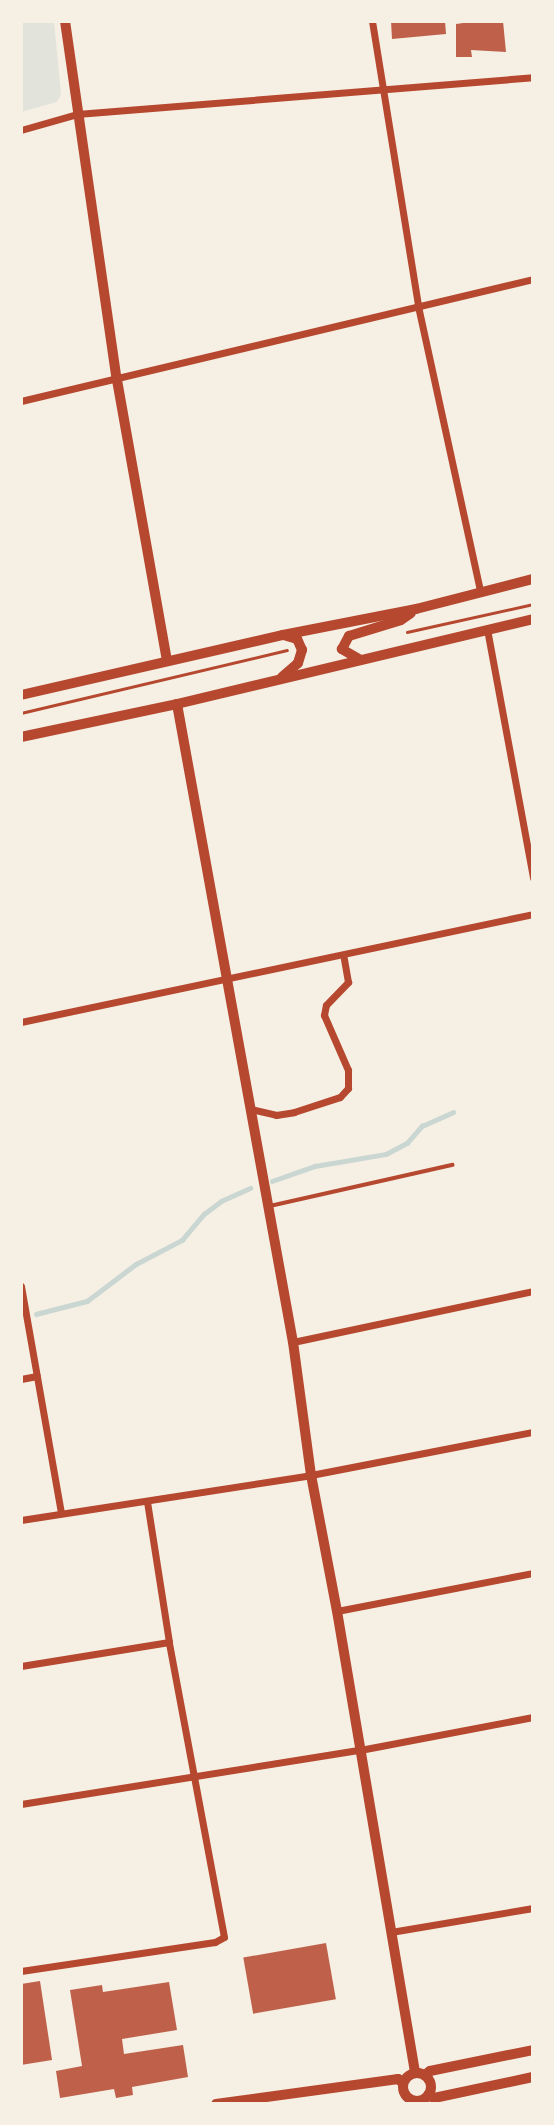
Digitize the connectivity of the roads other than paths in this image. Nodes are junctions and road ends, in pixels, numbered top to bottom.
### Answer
1 (65, 21) edge
2 (372, 21) edge
3 (533, 77) edge
4 (383, 90) junction
5 (77, 114) junction
6 (21, 130) edge
7 (533, 279) edge
8 (418, 306) junction
9 (117, 380) junction
10 (21, 401) edge
11 (533, 579) edge
12 (480, 591) junction
13 (416, 609) junction
14 (533, 619) edge
15 (487, 629) junction
16 (284, 635) junction
17 (359, 660) junction
18 (167, 661) junction
19 (280, 679) junction
20 (21, 695) edge
21 (177, 704) junction
22 (21, 737) edge
23 (533, 878) edge
24 (533, 914) edge
25 (343, 955) junction
26 (228, 979) junction
27 (21, 1021) edge
28 (251, 1109) junction
29 (452, 1165) dead end
30 (268, 1207) junction
31 (21, 1286) edge
32 (533, 1291) edge
33 (293, 1342) junction
34 (37, 1376) junction
35 (21, 1379) edge
36 (533, 1432) edge
37 (311, 1475) junction
38 (148, 1502) junction
39 (61, 1513) junction
40 (21, 1520) edge
41 (533, 1573) edge
42 (337, 1611) junction
43 (169, 1642) junction
44 (21, 1666) edge
45 (533, 1717) edge
46 (360, 1750) junction
47 (194, 1777) junction
48 (21, 1804) edge
49 (533, 1908) edge
50 (391, 1932) junction
51 (21, 1971) edge
52 (533, 2050) edge
53 (420, 2074) junction
54 (533, 2077) edge
55 (403, 2083) junction
56 (418, 2100) edge
57 (216, 2104) edge
58 (398, 2104) edge

1 - 5 main road
2 - 4 street
3 - 4 street
4 - 5 street
4 - 8 street
5 - 6 street
5 - 9 main road
7 - 8 street
8 - 9 street
8 - 12 street
9 - 10 street
9 - 18 main road
11 - 12 main road
12 - 13 main road
13 - 16 main road
13 - 17 main road
14 - 15 main road
15 - 17 main road
15 - 23 street
16 - 18 main road
16 - 19 main road
17 - 19 main road
18 - 20 main road
19 - 21 main road
21 - 22 main road
21 - 26 main road
24 - 25 street
25 - 26 street
25 - 28 street
26 - 27 street
26 - 28 main road
28 - 30 main road
29 - 30 lane
30 - 33 main road
31 - 34 street
32 - 33 street
33 - 37 main road
34 - 35 street
34 - 39 street
36 - 37 street
37 - 38 street
37 - 42 main road
38 - 39 street
38 - 43 street
39 - 40 street
41 - 42 street
42 - 46 main road
43 - 44 street
43 - 47 street
45 - 46 street
46 - 47 street
46 - 50 main road
47 - 48 street
47 - 51 street
49 - 50 street
50 - 53 main road
52 - 53 main road
53 - 55 main road
53 - 56 main road
54 - 56 main road
55 - 56 main road
55 - 57 main road
56 - 58 main road

